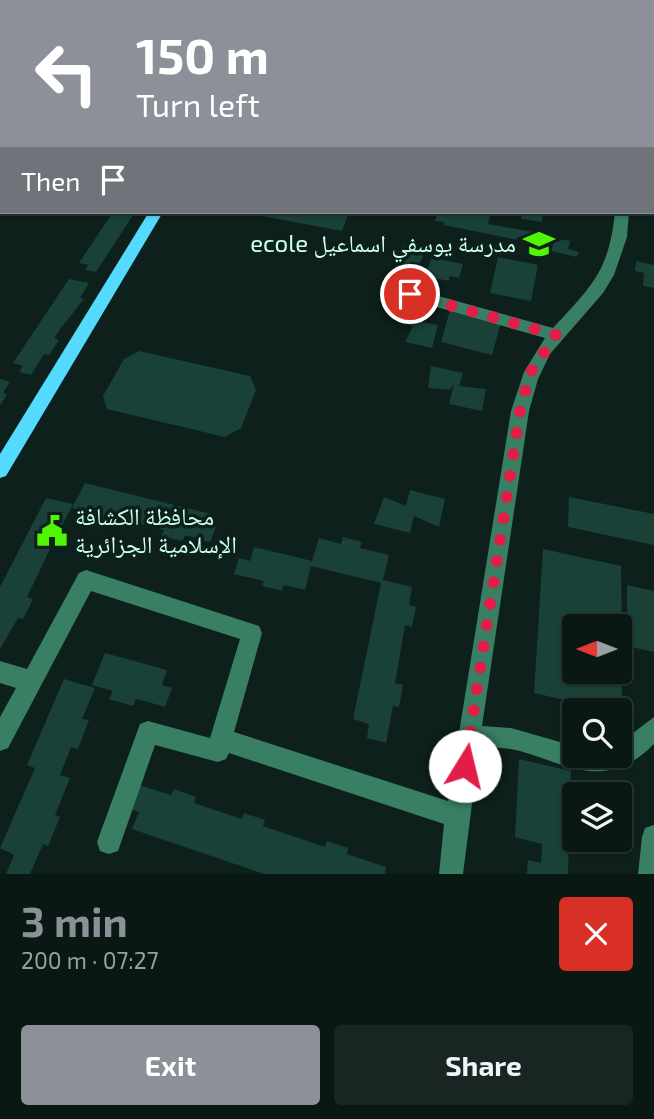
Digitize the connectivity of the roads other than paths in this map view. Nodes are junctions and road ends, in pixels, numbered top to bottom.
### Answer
1 (155, 214) edge
2 (622, 214) edge
3 (410, 294) dead end
4 (556, 335) junction
5 (0, 470) edge
6 (0, 672) edge
7 (31, 681) junction
8 (654, 728) edge
9 (221, 739) junction
10 (0, 740) edge
11 (469, 740) junction
12 (632, 750) edge
13 (562, 755) edge
14 (457, 816) junction
15 (654, 837) edge
16 (109, 842) dead end
17 (650, 872) dead end
18 (451, 874) edge

1 - 5 main road
2 - 4 street
3 - 4 street
4 - 11 street
6 - 7 street
7 - 9 street
7 - 10 street
8 - 12 street
9 - 14 street
9 - 16 street
11 - 13 street
11 - 14 street
14 - 18 street
15 - 17 street

